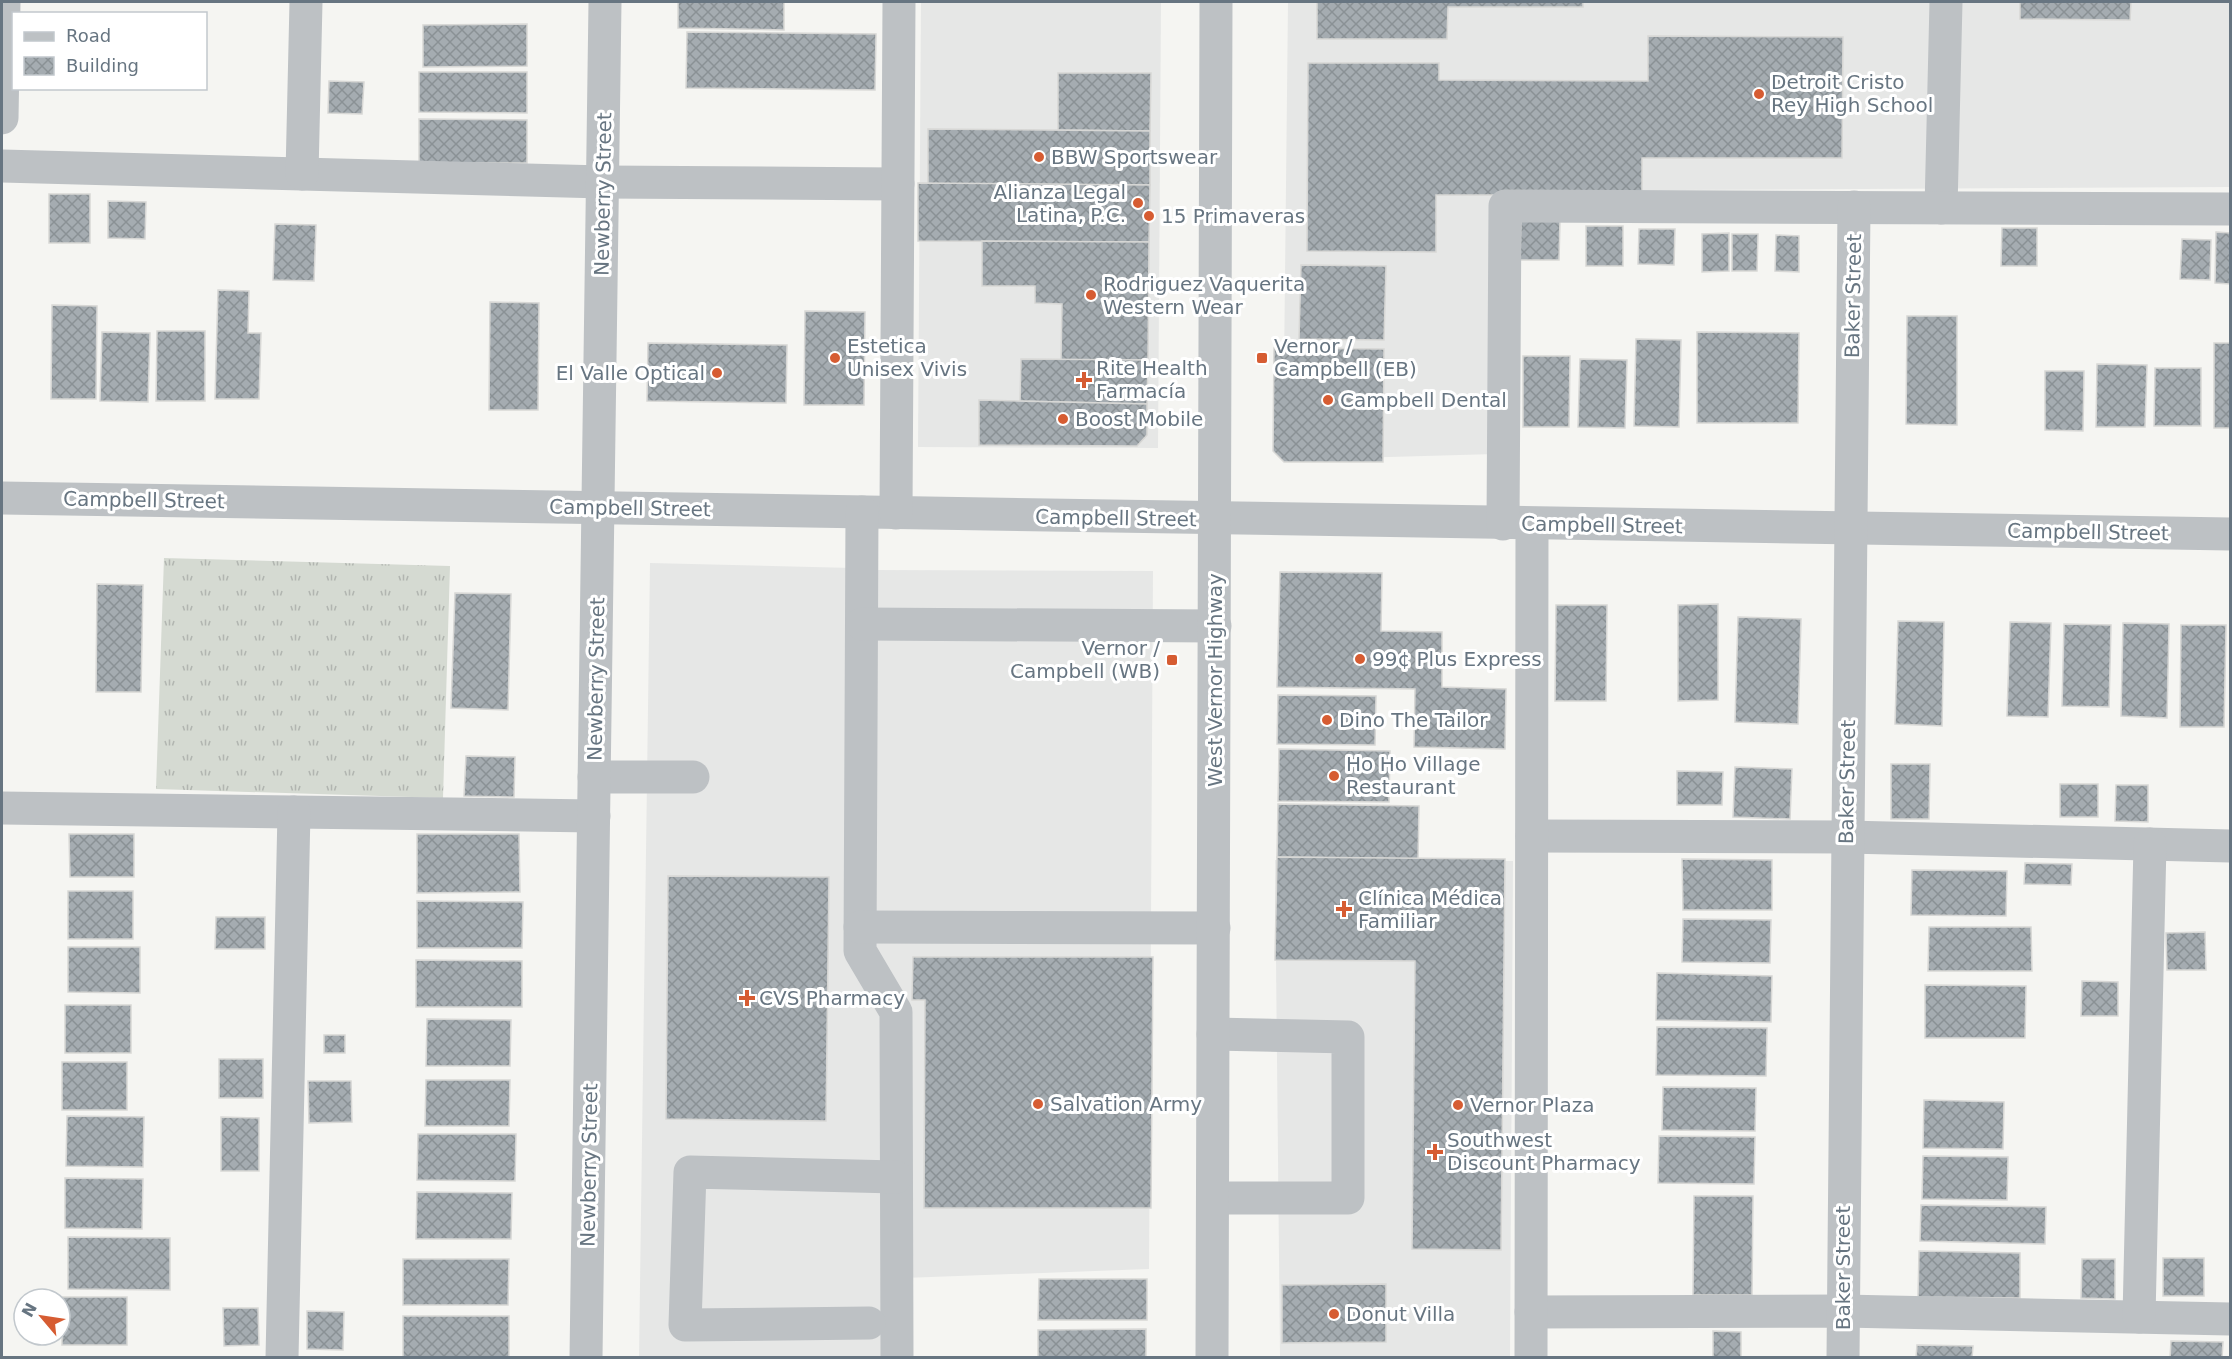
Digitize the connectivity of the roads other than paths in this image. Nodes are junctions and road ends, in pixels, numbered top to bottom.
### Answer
1 (4, 2) edge
2 (306, 2) edge
3 (606, 2) edge
4 (899, 2) edge
5 (1216, 2) edge
6 (1946, 2) edge
7 (2, 118) edge
8 (2, 166) edge
9 (302, 174) junction
10 (603, 182) junction
11 (898, 184) junction
12 (1854, 207) junction
13 (1941, 208) junction
14 (2230, 209) edge
15 (2, 498) edge
16 (598, 507) junction
17 (862, 512) junction
18 (896, 513) junction
19 (1216, 519) junction
20 (1518, 524) junction
21 (1849, 529) junction
22 (2230, 534) edge
23 (861, 624) junction
24 (1215, 626) junction
25 (594, 777) junction
26 (693, 777) dead end
27 (2, 808) edge
28 (294, 812) junction
29 (594, 816) junction
30 (1532, 836) junction
31 (1847, 837) junction
32 (2150, 844) junction
33 (2230, 846) edge
34 (860, 927) junction
35 (1214, 928) junction
36 (1213, 1034) junction
37 (896, 1177) junction
38 (1213, 1198) junction
39 (1843, 1311) junction
40 (1531, 1312) junction
41 (2139, 1317) junction
42 (2230, 1319) edge
43 (869, 1323) dead end
44 (282, 1358) edge
45 (586, 1358) edge
46 (897, 1358) edge
47 (1212, 1358) edge
48 (1531, 1358) edge
49 (1843, 1358) edge

1 - 7 street
2 - 9 street
3 - 10 street, Newberry Street
4 - 11 street
5 - 19 street, West Vernor Highway
6 - 13 street
8 - 9 street
9 - 10 street
10 - 11 street
10 - 16 street, Newberry Street
11 - 18 street
12 - 13 street
12 - 20 street
12 - 21 street, Baker Street
13 - 14 street
15 - 16 street, Campbell Street
16 - 17 street, Campbell Street
16 - 25 street, Newberry Street
17 - 18 street, Campbell Street
17 - 23 street
18 - 19 street, Campbell Street
19 - 20 street, Campbell Street
19 - 24 street, West Vernor Highway
20 - 21 street, Campbell Street
20 - 30 street
21 - 22 street, Campbell Street
21 - 31 street, Baker Street
23 - 24 street
23 - 34 street
24 - 35 street, West Vernor Highway
25 - 26 street
25 - 29 street, Newberry Street
27 - 28 street
28 - 29 street
28 - 44 street
29 - 45 street, Newberry Street
30 - 31 street
30 - 40 street
31 - 32 street
31 - 39 street, Baker Street
32 - 33 street
32 - 41 street
34 - 35 street
34 - 37 street
35 - 36 street, West Vernor Highway
36 - 38 street, West Vernor Highway
36 - 38 street
37 - 43 street
37 - 46 street
38 - 47 street, West Vernor Highway
39 - 40 street
39 - 41 street
39 - 49 street, Baker Street
40 - 48 street
41 - 42 street

